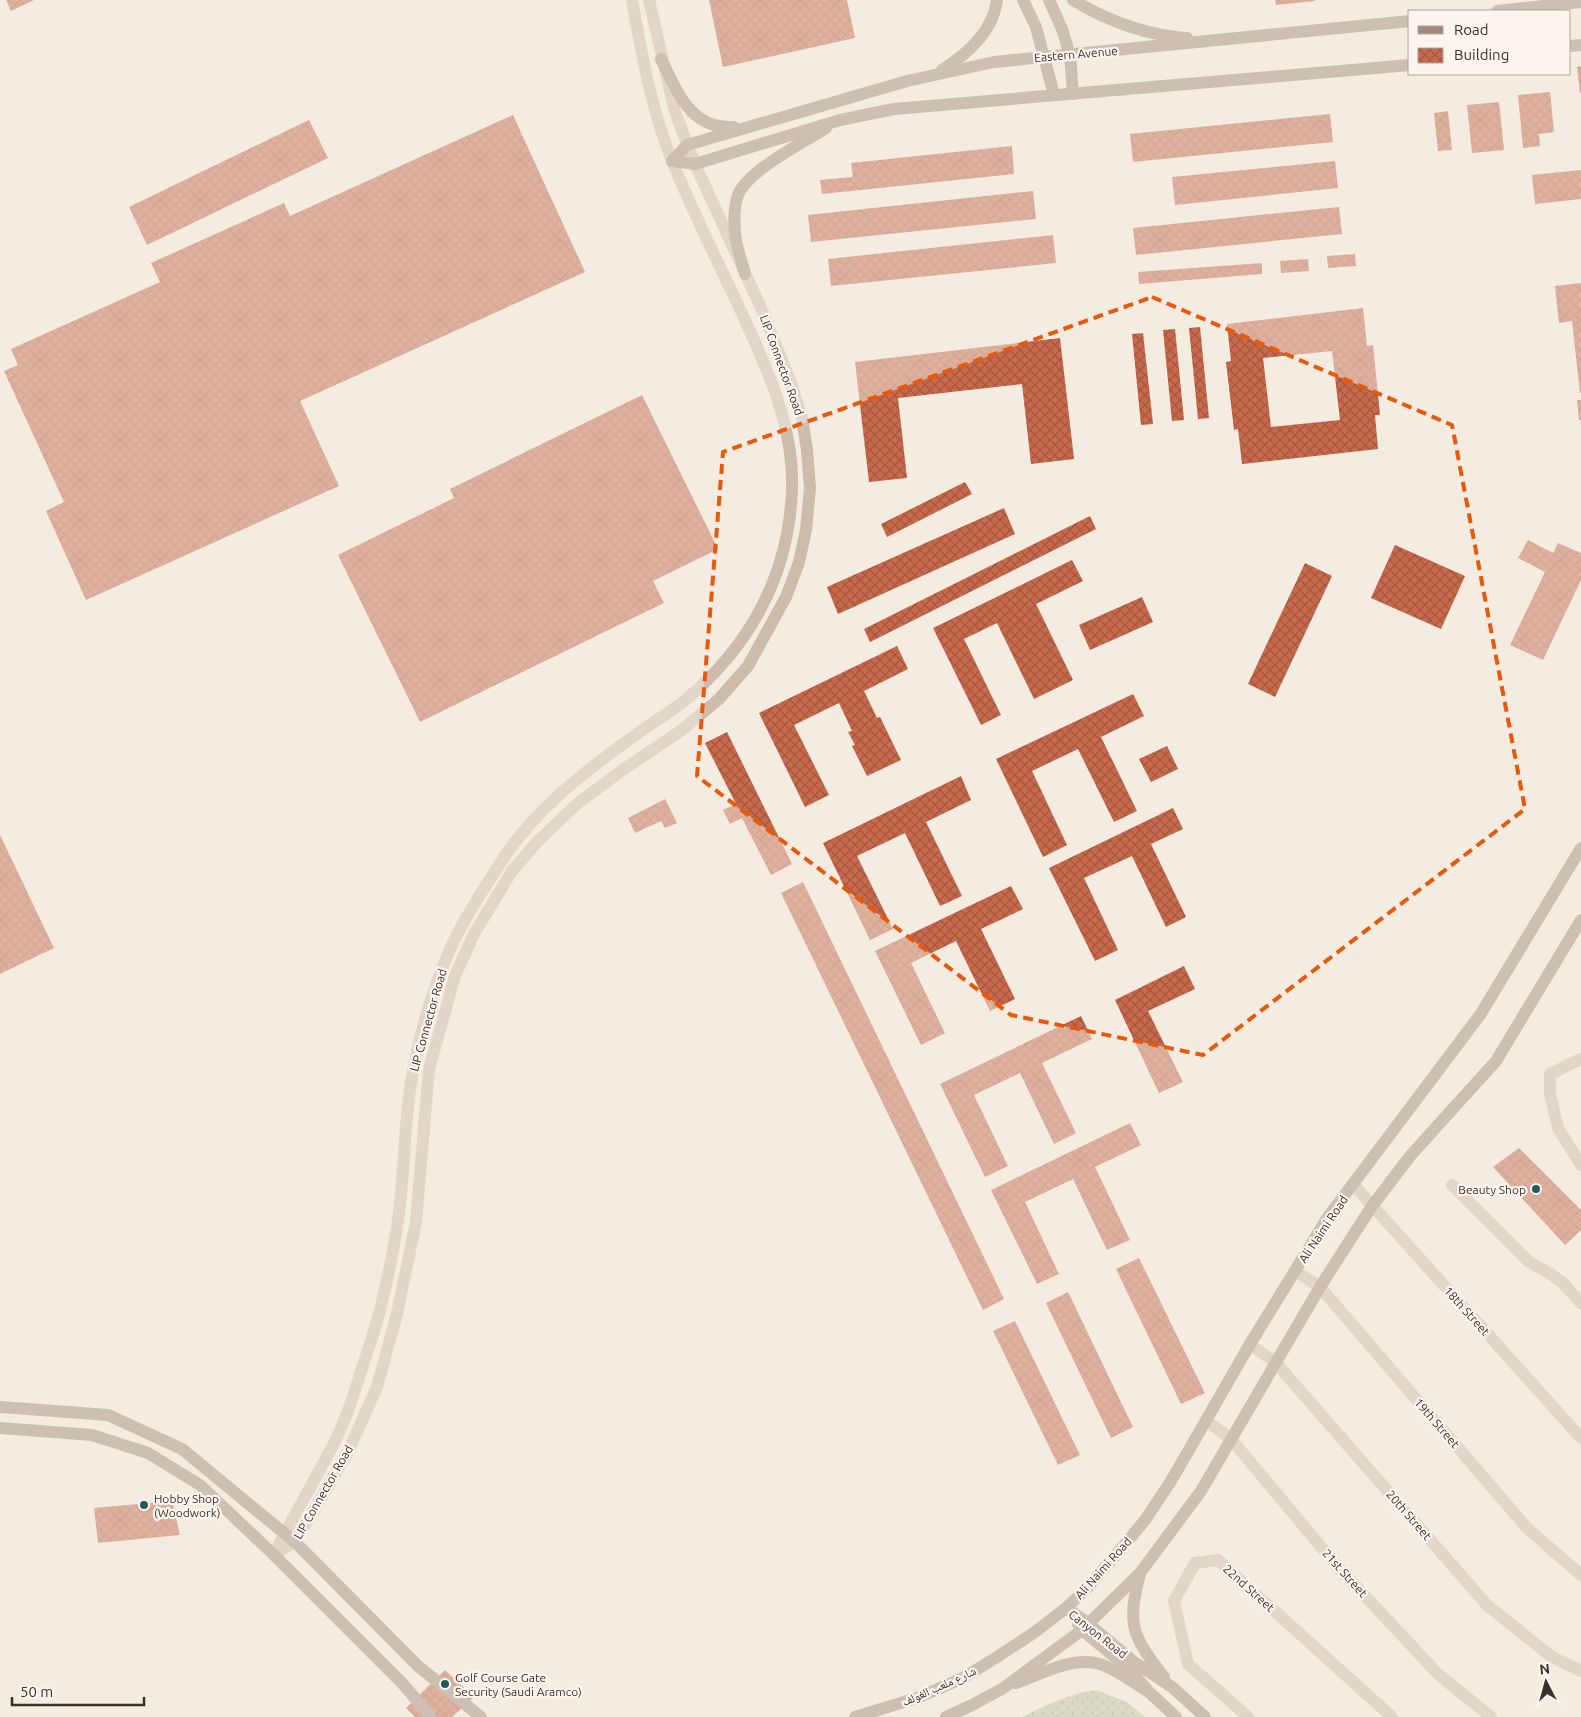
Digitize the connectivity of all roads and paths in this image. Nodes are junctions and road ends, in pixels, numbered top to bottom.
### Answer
1 (632, 0) edge
2 (649, 0) edge
3 (997, 0) edge
4 (1023, 0) edge
5 (1049, 0) edge
6 (1073, 0) edge
7 (1581, 2) edge
8 (1506, 10) edge
9 (1408, 21) edge
10 (1222, 41) junction
11 (1070, 55) junction
12 (1045, 57) junction
13 (661, 59) junction
14 (1408, 65) edge
15 (938, 73) junction
16 (1073, 94) junction
17 (1054, 95) junction
18 (840, 120) junction
19 (749, 126) junction
20 (687, 144) junction
21 (672, 161) junction
22 (695, 164) junction
23 (745, 274) junction
24 (1581, 848) edge
25 (1581, 920) edge
26 (1581, 1059) edge
27 (1581, 1165) edge
28 (1353, 1184) junction
29 (1452, 1185) dead end
30 (1372, 1206) junction
31 (1295, 1271) junction
32 (1320, 1287) junction
33 (1581, 1303) edge
34 (1250, 1344) junction
35 (1276, 1362) junction
36 (0, 1407) edge
37 (1207, 1422) junction
38 (0, 1428) edge
39 (1581, 1438) edge
40 (1232, 1439) junction
41 (284, 1534) junction
42 (294, 1542) junction
43 (274, 1555) junction
44 (1140, 1573) junction
45 (1581, 1575) edge
46 (1066, 1608) junction
47 (1086, 1627) junction
48 (1581, 1671) edge
49 (1172, 1687) junction
50 (1002, 1688) junction
51 (1148, 1692) junction
52 (431, 1717) edge
53 (480, 1717) edge
54 (855, 1717) edge
55 (946, 1717) edge
56 (1176, 1717) edge
57 (1205, 1717) edge
58 (1248, 1717) edge
59 (1392, 1717) edge
60 (1491, 1717) edge

1 - 21 street, LIP Connector Road
2 - 13 street, LIP Connector Road
3 - 15 main road
4 - 12 main road
5 - 11 main road
6 - 10 main road
7 - 8 main road
9 - 10 main road, Eastern Avenue
10 - 11 main road, Eastern Avenue
11 - 12 main road, Eastern Avenue
11 - 16 main road
12 - 15 main road, Eastern Avenue
12 - 17 main road
13 - 19 main road, Eastern Avenue
13 - 20 street, LIP Connector Road
14 - 16 main road
15 - 19 main road, Eastern Avenue
16 - 17 main road
17 - 18 main road
18 - 22 main road
18 - 23 main road
19 - 20 main road, Eastern Avenue
20 - 21 main road
20 - 22 street, LIP Connector Road
21 - 22 main road
21 - 41 street, LIP Connector Road
22 - 23 street, LIP Connector Road
23 - 42 street, LIP Connector Road
24 - 28 main road, Ali Naimi Road
25 - 30 main road
26 - 27 street
28 - 30 street, 18th Street
28 - 31 main road, Ali Naimi Road
29 - 33 street
30 - 32 main road
30 - 39 street, 18th Street
31 - 32 street, 19th Street
31 - 34 main road, Ali Naimi Road
32 - 35 main road
32 - 45 street, 19th Street
34 - 35 street, 20th Street
34 - 37 main road, Ali Naimi Road
35 - 40 main road
35 - 48 street, 20th Street
36 - 41 main road
37 - 40 street, 21st Street
37 - 46 main road, Ali Naimi Road
38 - 43 main road
40 - 44 main road
40 - 60 street, 21st Street
41 - 42 main road
41 - 43 street, LIP Connector Road
42 - 43 street, LIP Connector Road
42 - 53 main road
43 - 52 main road
44 - 47 main road
44 - 49 main road
46 - 47 main road, Canyon Road
46 - 54 main road, شارع ملعب الغولف
47 - 49 main road, Canyon Road
47 - 50 main road
47 - 51 main road, Canyon Road
49 - 57 main road, Canyon Road
50 - 51 main road
50 - 55 main road
51 - 56 main road, Canyon Road
58 - 59 street, 22nd Street

